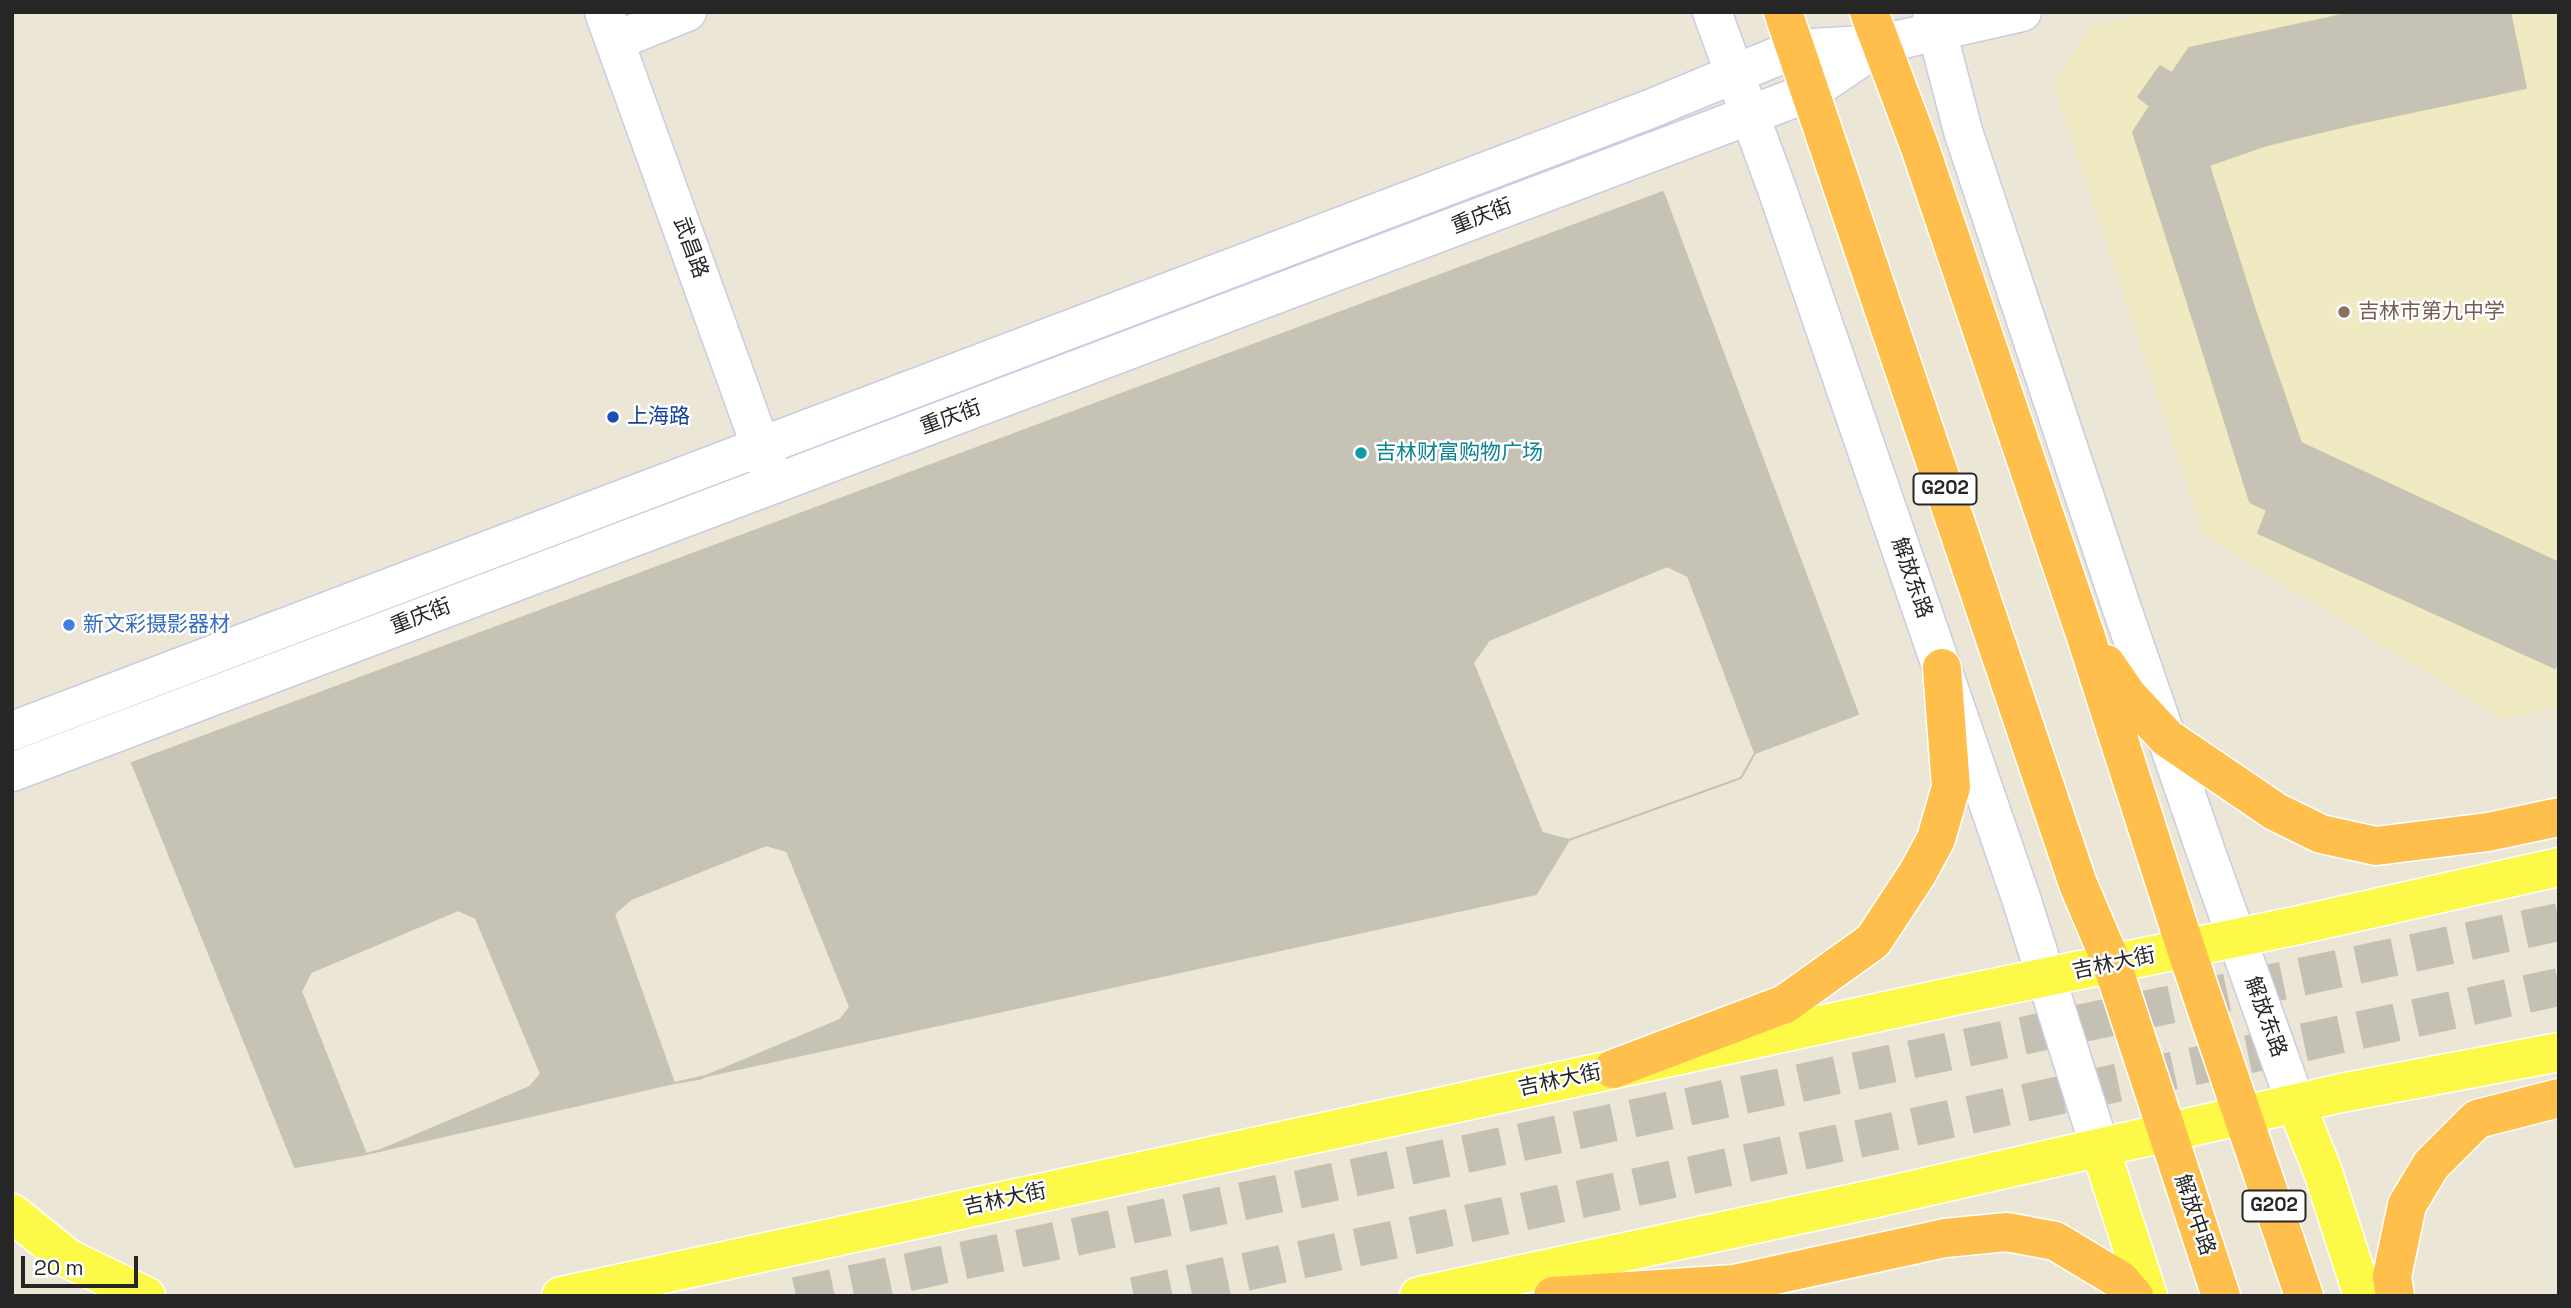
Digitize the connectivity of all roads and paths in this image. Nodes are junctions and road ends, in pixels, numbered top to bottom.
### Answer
1 (687, 12) edge
2 (1712, 12) edge
3 (1783, 12) edge
4 (2022, 12) edge
5 (1934, 21) edge
6 (610, 27) edge
7 (1875, 28) edge
8 (1795, 49) junction
9 (1735, 74) junction
10 (1810, 92) junction
11 (1750, 115) junction
12 (763, 447) junction
13 (774, 484) junction
14 (2085, 634) junction
15 (1942, 668) junction
16 (12, 731) edge
17 (2167, 738) junction
18 (12, 772) edge
19 (2559, 817) edge
20 (2559, 867) edge
21 (2236, 938) junction
22 (2186, 949) junction
23 (2112, 964) junction
24 (2046, 978) junction
25 (2559, 1052) edge
26 (1613, 1069) junction
27 (2559, 1098) edge
28 (2296, 1104) junction
29 (2243, 1116) junction
30 (2166, 1134) junction
31 (2100, 1148) junction
32 (12, 1213) edge
33 (146, 1296) edge
34 (561, 1296) edge
35 (1419, 1296) edge
36 (1553, 1296) edge
37 (2134, 1296) edge
38 (2148, 1296) edge
39 (2221, 1296) edge
40 (2304, 1296) edge
41 (2363, 1296) edge
42 (2395, 1296) edge

1 - 6 street
2 - 9 street, 解放东路
3 - 8 highway, G202
4 - 5 street, 重庆街
5 - 7 street, 重庆街
5 - 17 street, 解放东路
6 - 12 street, 武昌路
7 - 8 street, 重庆街
7 - 10 street, 重庆街
7 - 14 highway, G202
8 - 9 street, 重庆街
8 - 10 highway, G202
9 - 11 street, 解放东路
9 - 12 street, 重庆街
10 - 11 street, 重庆街
10 - 23 highway, G202
11 - 13 street, 重庆街
11 - 15 street, 解放东路
12 - 13 street, 武昌路
12 - 16 street, 重庆街
13 - 18 street, 重庆街
14 - 17 highway
14 - 22 highway, G202
15 - 24 street, 解放东路
15 - 26 highway
17 - 19 highway
17 - 21 street, 解放东路
20 - 21 main road, 吉林大街
21 - 22 main road, 吉林大街
21 - 28 street, 解放东路
22 - 23 main road, 吉林大街
22 - 29 highway, G202
23 - 24 main road, 吉林大街
23 - 30 highway, G202
24 - 26 main road, 吉林大街
24 - 31 street, 解放东路
25 - 28 main road
26 - 34 main road, 吉林大街
27 - 42 highway
28 - 29 main road
28 - 41 main road
29 - 30 main road
29 - 40 highway, G202
30 - 31 main road
30 - 39 highway, 解放中路 / G202
31 - 35 main road
31 - 38 main road
32 - 33 main road
36 - 37 highway

